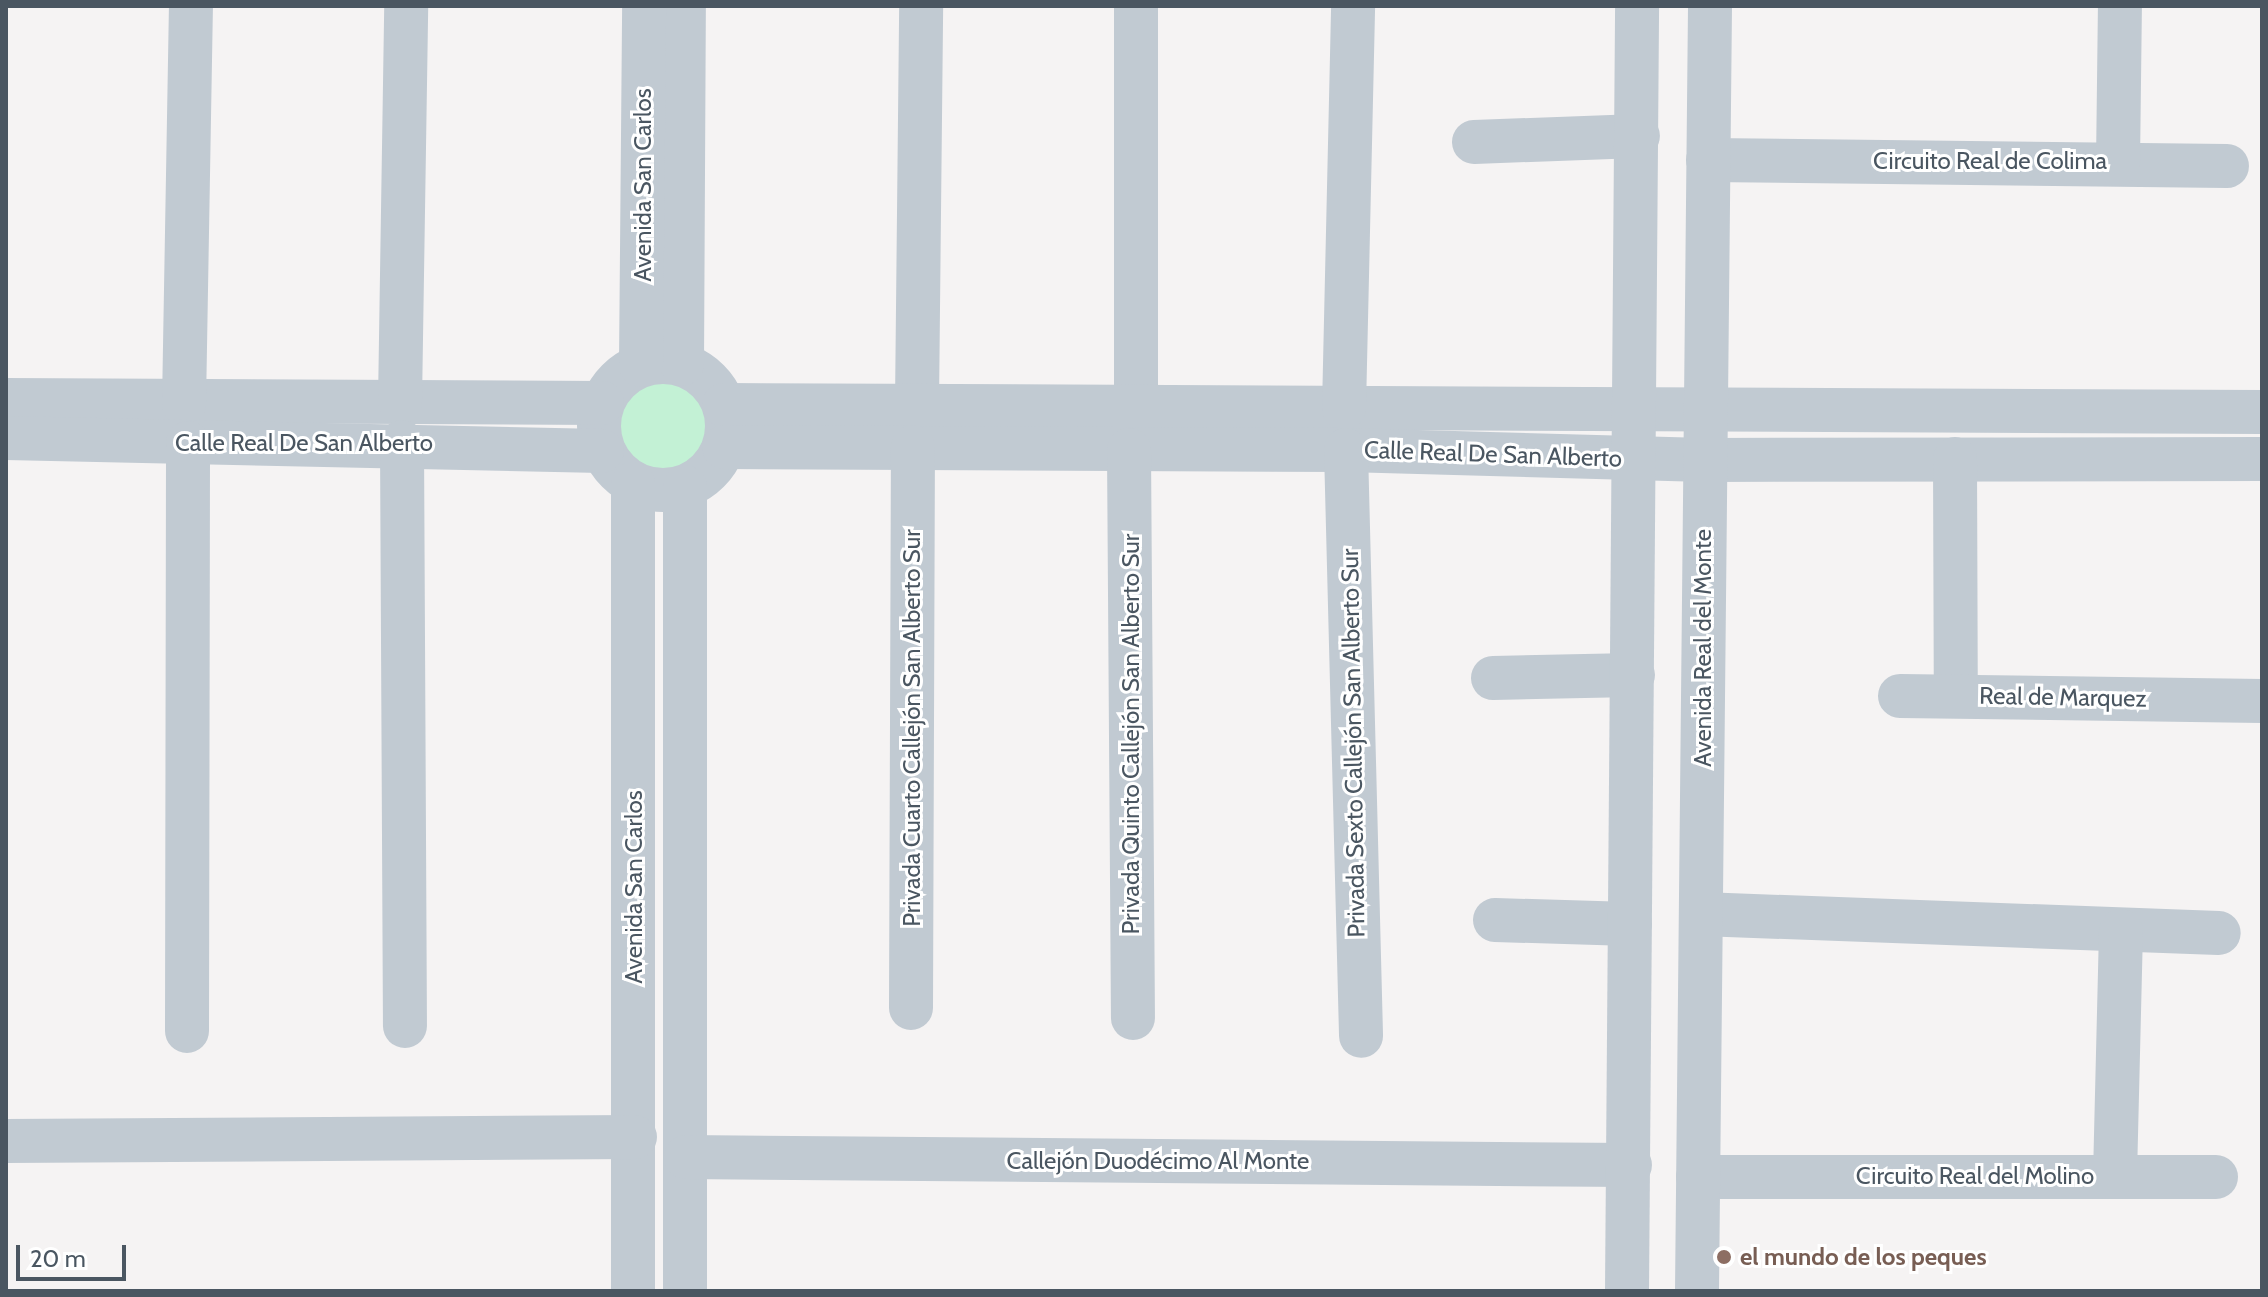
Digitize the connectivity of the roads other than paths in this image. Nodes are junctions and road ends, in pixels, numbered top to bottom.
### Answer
1 (191, 6) edge
2 (406, 6) edge
3 (644, 6) edge
4 (684, 6) edge
5 (921, 6) edge
6 (1136, 6) edge
7 (1353, 6) edge
8 (1637, 6) edge
9 (1710, 6) edge
10 (2120, 6) edge
11 (1638, 136) junction
12 (1474, 142) dead end
13 (1708, 160) junction
14 (2118, 164) junction
15 (2227, 166) dead end
16 (662, 364) junction
17 (6, 400) edge
18 (602, 403) junction
19 (1136, 403) junction
20 (917, 404) junction
21 (1705, 409) junction
22 (1636, 410) junction
23 (2262, 412) edge
24 (401, 422) junction
25 (186, 424) junction
26 (724, 426) junction
27 (1345, 429) junction
28 (6, 438) edge
29 (913, 447) junction
30 (1129, 450) junction
31 (602, 451) junction
32 (1635, 458) junction
33 (1955, 459) junction
34 (2262, 459) edge
35 (1705, 460) junction
36 (633, 484) junction
37 (685, 487) junction
38 (1633, 675) junction
39 (1493, 678) dead end
40 (1956, 695) junction
41 (1900, 696) dead end
42 (2262, 701) edge
43 (1701, 914) junction
44 (1495, 920) dead end
45 (1630, 924) junction
46 (2121, 931) junction
47 (2219, 933) dead end
48 (911, 1008) dead end
49 (1133, 1018) dead end
50 (405, 1026) dead end
51 (187, 1031) dead end
52 (1361, 1036) dead end
53 (635, 1137) junction
54 (6, 1141) edge
55 (686, 1157) junction
56 (1630, 1165) junction
57 (2115, 1176) junction
58 (1698, 1177) junction
59 (2216, 1177) dead end
60 (633, 1291) edge
61 (685, 1291) edge
62 (1627, 1291) edge
63 (1697, 1291) edge

1 - 25 street
2 - 24 street
3 - 16 street, Avenida San Carlos
4 - 16 street, Avenida San Carlos
5 - 20 street
6 - 19 street
7 - 27 street, Privada Sexto Callejón San Alberto Sur
8 - 11 street
9 - 13 street, Avenida Real del Monte
10 - 14 street, Circuito Real de Colima
11 - 12 street
11 - 22 street
13 - 14 street, Circuito Real de Colima
13 - 21 street, Avenida Real del Monte
14 - 15 street
16 - 18 street
16 - 26 street
17 - 25 street, Calle Real De San Alberto
18 - 24 street, Calle Real De San Alberto
18 - 31 street
19 - 20 street, Calle Real De San Alberto
19 - 27 street, Calle Real De San Alberto
20 - 26 street, Calle Real De San Alberto
21 - 22 street, Calle Real De San Alberto
21 - 23 street, Calle Real De San Alberto
21 - 35 street, Avenida Real del Monte
22 - 27 street, Calle Real De San Alberto
22 - 32 street
24 - 25 street, Calle Real De San Alberto
24 - 31 street, Calle Real De San Alberto
24 - 50 street
25 - 28 street, Calle Real De San Alberto
25 - 51 street
26 - 29 street, Calle Real De San Alberto
26 - 37 street
27 - 30 street, Calle Real De San Alberto
27 - 32 street, Calle Real De San Alberto
27 - 52 street, Privada Sexto Callejón San Alberto Sur
29 - 30 street, Calle Real De San Alberto
29 - 48 street, Privada Cuarto Callejón San Alberto Sur
30 - 49 street, Privada Quinto Callejón San Alberto Sur
31 - 36 street
32 - 35 street, Calle Real De San Alberto
32 - 38 street
33 - 34 street, Calle Real De San Alberto
33 - 35 street, Calle Real De San Alberto
33 - 40 street, Real de Marquez
35 - 43 street, Avenida Real del Monte
36 - 37 street
36 - 53 street, Avenida San Carlos
37 - 55 street
38 - 39 street
38 - 45 street
40 - 41 street
40 - 42 street, Real de Marquez
43 - 46 street
43 - 58 street, Avenida Real del Monte
44 - 45 street
45 - 56 street
46 - 47 street
46 - 57 street, Circuito Real del Molino
53 - 54 street
53 - 60 street, Avenida San Carlos
55 - 56 street, Callejón Duodécimo Al Monte
55 - 61 street
56 - 62 street
57 - 58 street, Circuito Real del Molino
57 - 59 street
58 - 63 street, Avenida Real del Monte

